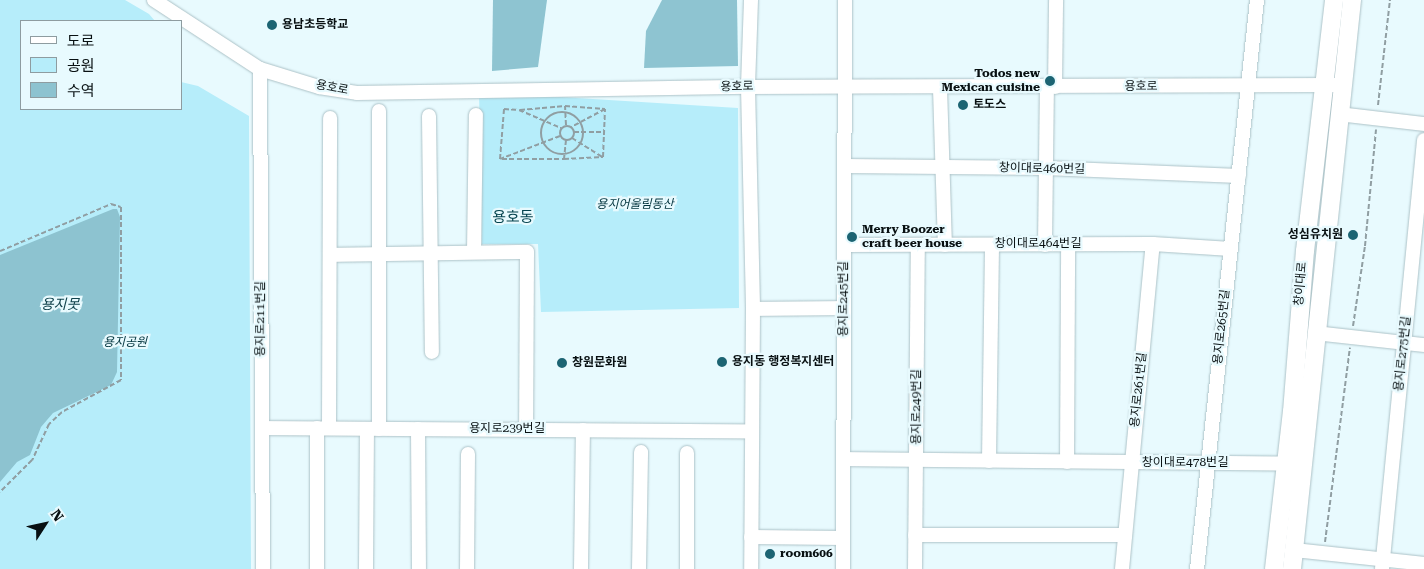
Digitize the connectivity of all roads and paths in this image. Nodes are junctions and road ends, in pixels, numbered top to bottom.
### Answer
1 (154, 0) edge
2 (751, 0) edge
3 (845, 0) edge
4 (1056, 0) edge
5 (1257, 0) edge
6 (1334, 0) edge
7 (1352, 0) edge
8 (1390, 0) edge
9 (260, 69) junction
10 (1325, 85) junction
11 (1343, 85) junction
12 (1249, 86) junction
13 (748, 87) junction
14 (1051, 87) junction
15 (845, 88) junction
16 (940, 88) junction
17 (565, 106) junction
18 (605, 109) junction
19 (519, 110) junction
20 (379, 111) dead end
21 (566, 112) junction
22 (1339, 114) junction
23 (476, 115) dead end
24 (429, 116) dead end
25 (330, 118) dead end
26 (1377, 118) junction
27 (545, 121) junction
28 (580, 122) junction
29 (1424, 124) edge
30 (566, 126) junction
31 (571, 127) junction
32 (561, 128) junction
33 (574, 132) junction
34 (583, 132) junction
35 (604, 132) junction
36 (560, 136) junction
37 (572, 138) junction
38 (566, 140) junction
39 (1424, 140) edge
40 (543, 141) junction
41 (580, 144) junction
42 (566, 154) junction
43 (603, 157) junction
44 (500, 159) junction
45 (564, 159) junction
46 (845, 166) junction
47 (942, 167) junction
48 (1046, 168) junction
49 (1239, 176) junction
50 (992, 244) junction
51 (1068, 244) junction
52 (1153, 244) junction
53 (844, 245) junction
54 (918, 245) junction
55 (945, 245) junction
56 (1045, 245) junction
57 (1231, 249) junction
58 (0, 251) edge
59 (474, 252) junction
60 (431, 253) junction
61 (330, 255) junction
62 (379, 255) junction
63 (844, 308) junction
64 (753, 309) junction
65 (1315, 333) junction
66 (1352, 337) junction
67 (1404, 343) junction
68 (1424, 345) edge
69 (432, 352) dead end
70 (262, 428) junction
71 (323, 428) junction
72 (373, 429) junction
73 (418, 429) junction
74 (526, 429) junction
75 (583, 430) junction
76 (752, 430) junction
77 (640, 452) dead end
78 (687, 453) dead end
79 (468, 454) dead end
80 (844, 459) junction
81 (916, 460) junction
82 (989, 461) junction
83 (1067, 462) junction
84 (1132, 462) junction
85 (1208, 462) junction
86 (1294, 464) junction
87 (0, 492) edge
88 (915, 535) junction
89 (1125, 535) junction
90 (751, 538) junction
91 (843, 538) junction
92 (1294, 550) junction
93 (1323, 553) junction
94 (1382, 564) edge
95 (1424, 564) edge
96 (263, 569) edge
97 (317, 569) edge
98 (366, 569) edge
99 (419, 569) edge
100 (467, 569) edge
101 (581, 569) edge
102 (639, 569) edge
103 (687, 569) edge
104 (751, 569) edge
105 (843, 569) edge
106 (915, 569) edge
107 (1122, 569) edge
108 (1196, 569) edge
109 (1274, 569) edge
110 (1292, 569) edge

1 - 9 street, 용호로
2 - 13 street
3 - 15 street, 용지로245번길
4 - 14 street
5 - 12 street, 용지로265번길
6 - 10 main road, 창이대로
7 - 11 main road, 창이대로
8 - 26 path
9 - 13 street, 용호로
9 - 70 street, 용지로211번길
10 - 11 street, 용호로
10 - 12 street, 용호로
10 - 86 main road, 창이대로
11 - 22 main road, 창이대로
12 - 14 street, 용호로
12 - 49 street, 용지로265번길
13 - 15 street, 용호로
13 - 64 street
14 - 16 street, 용호로
14 - 48 street
15 - 16 street, 용호로
15 - 46 street, 용지로245번길
16 - 47 street
17 - 18 path
17 - 19 path
17 - 21 path
18 - 28 path
18 - 35 path
19 - 27 path
19 - 44 path
20 - 62 street
21 - 27 path
21 - 28 path
21 - 30 path
22 - 26 street
22 - 65 main road, 창이대로
23 - 59 street
24 - 60 street
25 - 61 street
26 - 29 street
26 - 66 path
27 - 32 path
27 - 40 path
28 - 31 path
28 - 34 path
30 - 31 path
30 - 32 path
31 - 33 path
32 - 36 path
33 - 34 path
33 - 37 path
34 - 35 path
34 - 41 path
35 - 43 path
36 - 38 path
36 - 40 path
37 - 38 path
37 - 41 path
38 - 42 path
39 - 67 street, 용지로275번길
40 - 42 path
40 - 44 path
41 - 42 path
41 - 43 path
42 - 45 path
43 - 45 path
44 - 45 path
46 - 47 street, 창이대로460번길
46 - 53 street, 용지로245번길
47 - 48 street, 창이대로460번길
47 - 55 street
48 - 49 street, 창이대로460번길
48 - 56 street
49 - 57 street, 용지로265번길
50 - 55 street, 창이대로464번길
50 - 56 street, 창이대로464번길
50 - 82 street
51 - 52 street, 창이대로464번길
51 - 56 street, 창이대로464번길
51 - 83 street
52 - 57 street, 창이대로464번길
52 - 84 street, 용지로261번길
53 - 54 street, 창이대로464번길
53 - 63 street, 용지로245번길
54 - 55 street, 창이대로464번길
54 - 81 street, 용지로249번길
57 - 85 street, 용지로265번길
58 - 87 path
59 - 60 street
59 - 74 street
60 - 62 street
60 - 69 street
61 - 62 street
61 - 71 street
62 - 72 street
63 - 64 street
63 - 80 street, 용지로245번길
64 - 76 street
65 - 66 street
65 - 86 main road, 창이대로
66 - 67 street
66 - 93 path
67 - 68 street
67 - 94 street, 용지로275번길
70 - 71 street, 용지로239번길
70 - 96 street, 용지로211번길
71 - 72 street, 용지로239번길
71 - 97 street
72 - 73 street, 용지로239번길
72 - 98 street
73 - 74 street, 용지로239번길
73 - 99 street
74 - 75 street, 용지로239번길
75 - 76 street, 용지로239번길
75 - 101 street
76 - 90 street
77 - 102 street
78 - 103 street
79 - 100 street
80 - 81 street, 창이대로478번길
80 - 91 street, 용지로245번길
81 - 82 street, 창이대로478번길
81 - 88 street, 용지로249번길
82 - 83 street, 창이대로478번길
83 - 84 street, 창이대로478번길
84 - 85 street, 창이대로478번길
84 - 89 street, 용지로261번길
85 - 86 street, 창이대로478번길
85 - 108 street, 용지로265번길
86 - 92 main road, 창이대로
86 - 109 main road, 창이대로
88 - 89 street
88 - 106 street, 용지로249번길
89 - 107 street, 용지로261번길
90 - 91 street
90 - 104 street
91 - 105 street, 용지로245번길
92 - 93 street
92 - 110 main road, 창이대로
93 - 94 street
94 - 95 street

